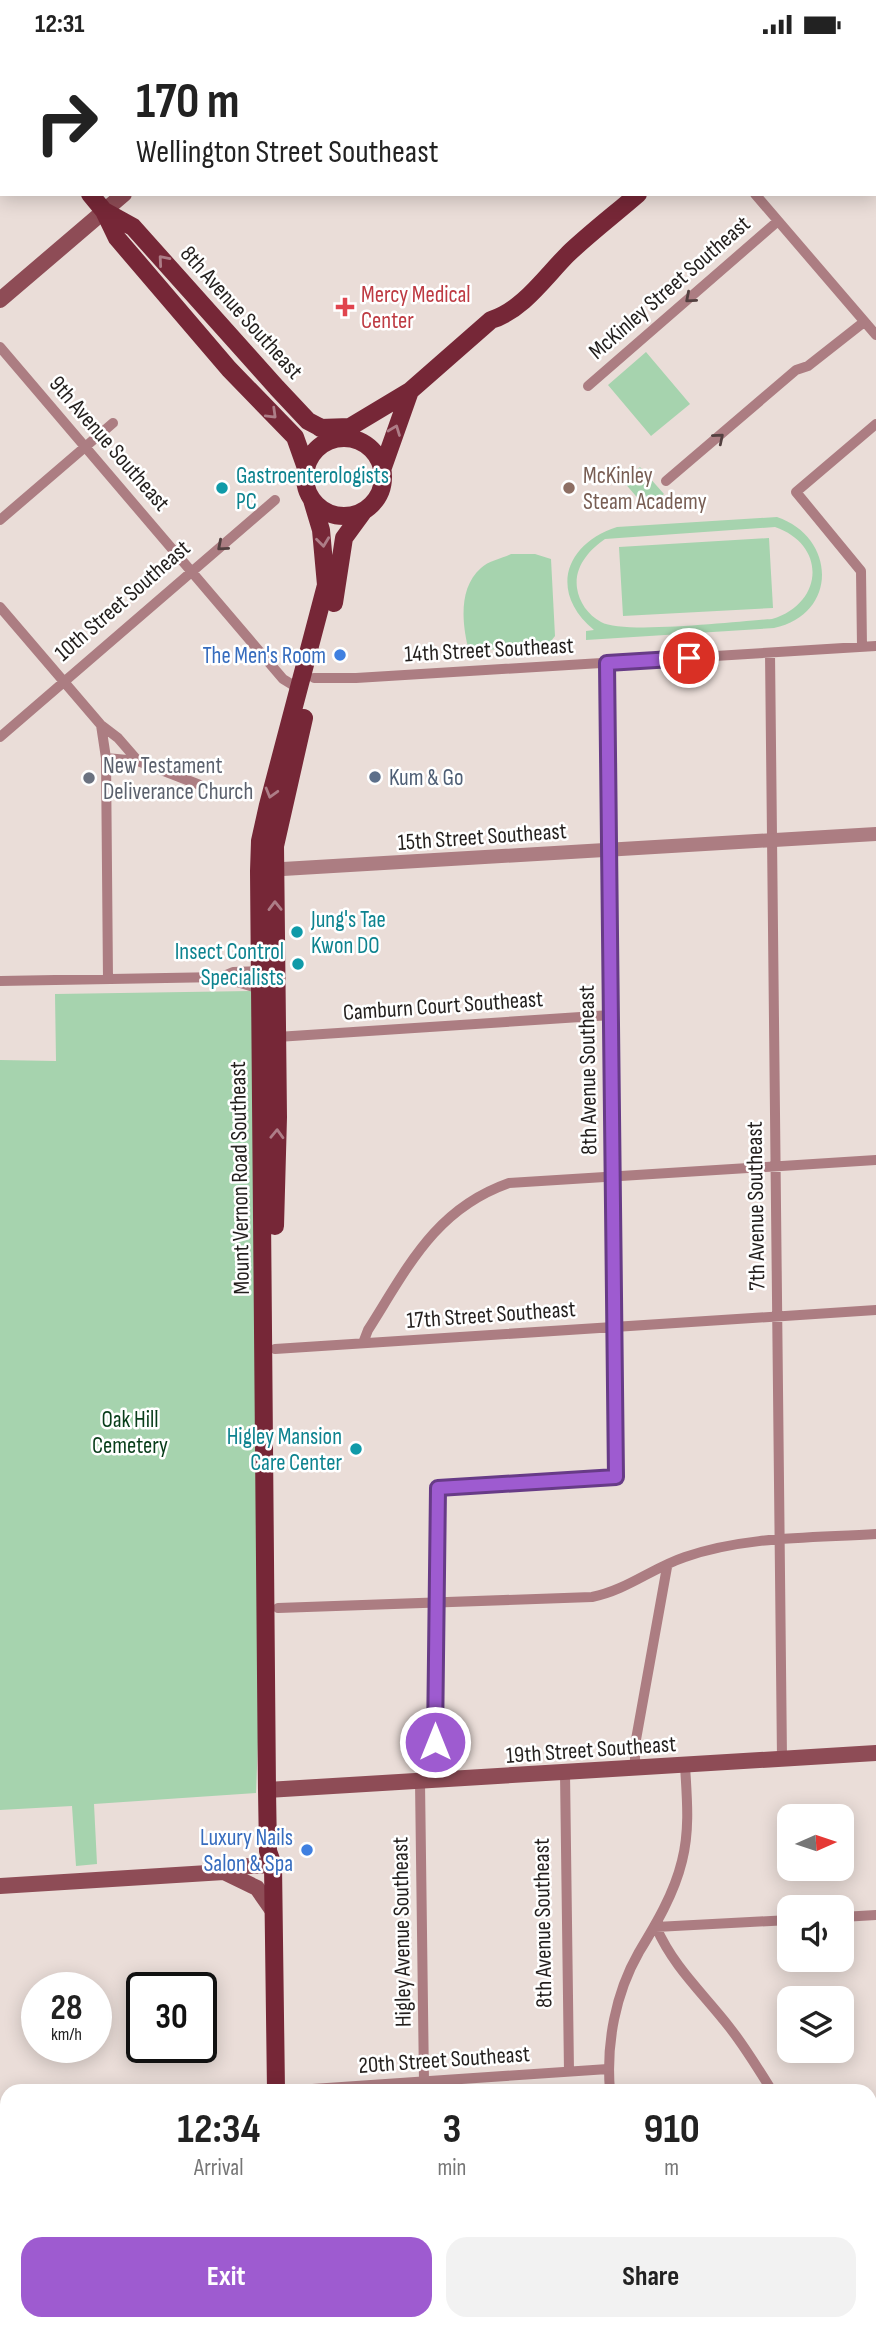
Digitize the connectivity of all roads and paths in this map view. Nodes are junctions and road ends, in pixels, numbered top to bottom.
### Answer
1 (92, 196) edge
2 (122, 196) edge
3 (636, 196) edge
4 (757, 196) edge
5 (104, 211) junction
6 (778, 221) junction
7 (153, 280) junction
8 (0, 300) edge
9 (864, 322) junction
10 (225, 329) junction
11 (876, 335) edge
12 (0, 347) edge
13 (229, 369) junction
14 (588, 386) dead end
15 (277, 389) junction
16 (404, 393) junction
17 (114, 423) dead end
18 (876, 424) edge
19 (320, 428) junction
20 (352, 440) junction
21 (85, 447) junction
22 (306, 468) junction
23 (383, 470) junction
24 (666, 481) dead end
25 (275, 500) dead end
26 (312, 500) junction
27 (363, 512) junction
28 (0, 520) edge
29 (193, 572) junction
30 (0, 607) edge
31 (876, 646) edge
32 (862, 647) junction
33 (770, 653) junction
34 (607, 663) junction
35 (314, 678) junction
36 (65, 682) junction
37 (301, 690) junction
38 (101, 725) junction
39 (0, 737) edge
40 (106, 758) junction
41 (138, 761) junction
42 (200, 785) dead end
43 (876, 834) edge
44 (772, 841) junction
45 (609, 851) junction
46 (267, 870) junction
47 (260, 971) junction
48 (220, 977) junction
49 (108, 979) junction
50 (0, 981) edge
51 (260, 989) junction
52 (611, 1015) junction
53 (277, 1037) junction
54 (278, 1075) junction
55 (876, 1160) edge
56 (776, 1166) junction
57 (612, 1177) junction
58 (876, 1310) edge
59 (778, 1317) junction
60 (614, 1328) junction
61 (363, 1343) junction
62 (275, 1349) junction
63 (438, 1488) joint
64 (876, 1534) edge
65 (781, 1541) junction
66 (667, 1567) junction
67 (436, 1603) junction
68 (278, 1608) junction
69 (876, 1753) edge
70 (782, 1759) junction
71 (685, 1766) junction
72 (635, 1768) junction
73 (565, 1773) junction
74 (428, 1781) junction
75 (273, 1790) junction
76 (273, 1865) junction
77 (224, 1872) junction
78 (0, 1886) edge
79 (274, 1911) junction
80 (876, 1915) edge
81 (854, 1916) edge
82 (777, 1921) edge
83 (656, 1927) junction
84 (608, 2069) junction
85 (569, 2072) junction
86 (424, 2082) junction
87 (276, 2084) edge
88 (393, 2084) edge
89 (609, 2084) edge
90 (767, 2084) edge

1 - 5 main road, 8th Avenue Southeast
2 - 5 main road
3 - 16 main road
4 - 6 street
5 - 7 main road, 8th Avenue Southeast
5 - 8 main road
10 -> 5 main road, 8th Avenue Southeast
6 - 9 street
6 -> 14 street, McKinley Street Southeast
7 - 10 main road
7 - 13 main road, 8th Avenue Southeast
9 - 11 street
24 -> 9 street
10 - 15 main road, 8th Avenue Southeast
12 - 21 street, 9th Avenue Southeast
13 - 15 main road
13 -> 22 main road, 8th Avenue Southeast
15 - 19 main road, 8th Avenue Southeast
16 - 19 main road
16 - 20 main road
23 -> 16 main road
17 - 21 street
18 - 32 street
19 - 20 main road, 8th Avenue Southeast
20 - 22 main road
20 - 23 main road
21 - 28 street
21 - 29 street, 9th Avenue Southeast
22 - 26 main road
23 - 27 main road
25 -> 29 street, 10th Street Southeast
26 - 27 main road
26 -> 37 main road, Mount Vernon Road Southeast
27 - 35 main road, Mount Vernon Road Southeast
29 - 36 street, 10th Street Southeast
29 - 37 street, 9th Avenue Southeast
30 - 36 street
31 - 32 street, 14th Street Southeast
32 - 33 street, 14th Street Southeast
33 - 34 street, 14th Street Southeast
33 - 44 street, 7th Avenue Southeast
34 - 35 street, 14th Street Southeast
34 - 45 street, 8th Avenue Southeast
35 - 46 main road, Mount Vernon Road Southeast
36 - 38 street
36 - 39 street, 10th Street Southeast
37 -> 46 main road, Mount Vernon Road Southeast
38 - 40 street
38 - 41 street
40 - 41 street
40 - 49 street
41 - 42 street
43 - 44 street, 15th Street Southeast
44 - 45 street, 15th Street Southeast
44 - 56 street, 7th Avenue Southeast
45 - 46 street, 15th Street Southeast
45 - 52 street, 8th Avenue Southeast
46 - 47 main road, Mount Vernon Road Southeast
53 -> 46 main road, Mount Vernon Road Southeast
47 - 48 street
47 - 51 main road, Mount Vernon Road Southeast
47 - 54 main road
48 - 49 street
48 - 51 street
49 - 50 street
51 - 75 main road, Mount Vernon Road Southeast
52 - 53 street, Camburn Court Southeast
52 - 57 street, 8th Avenue Southeast
53 - 54 main road, Mount Vernon Road Southeast
62 -> 54 main road, Mount Vernon Road Southeast
55 - 56 street
56 - 57 street
56 - 59 street, 7th Avenue Southeast
57 - 60 street, 8th Avenue Southeast
57 - 61 street
58 - 59 street, 17th Street Southeast
59 - 60 street, 17th Street Southeast
59 - 65 street, 7th Avenue Southeast
60 - 61 street, 17th Street Southeast
60 - 63 street, 8th Avenue Southeast
61 - 62 street, 17th Street Southeast
62 - 68 main road, Mount Vernon Road Southeast
63 - 67 street, Higley Avenue Southeast
64 - 65 street
65 - 66 street
65 - 70 street, 7th Avenue Southeast
66 - 67 street
66 - 72 street
67 - 68 street
67 - 74 street, Higley Avenue Southeast
68 - 75 main road, Mount Vernon Road Southeast
69 - 70 main road, 19th Street Southeast
70 - 71 main road, 19th Street Southeast
71 - 72 main road, 19th Street Southeast
71 - 83 street
72 - 73 main road, 19th Street Southeast
73 - 74 main road, 19th Street Southeast
73 - 85 street, 8th Avenue Southeast
74 - 75 main road, 19th Street Southeast
74 - 86 street, Higley Avenue Southeast
75 - 76 main road, Mount Vernon Road Southeast
76 - 77 main road
76 - 79 main road, Mount Vernon Road Southeast
77 - 78 main road
77 - 79 main road
79 - 87 main road, Mount Vernon Road Southeast
80 - 81 street
82 - 83 street
83 - 84 street
83 - 90 street
84 - 85 street, 20th Street Southeast
84 - 89 street
85 - 86 street, 20th Street Southeast
86 - 88 street, 20th Street Southeast

